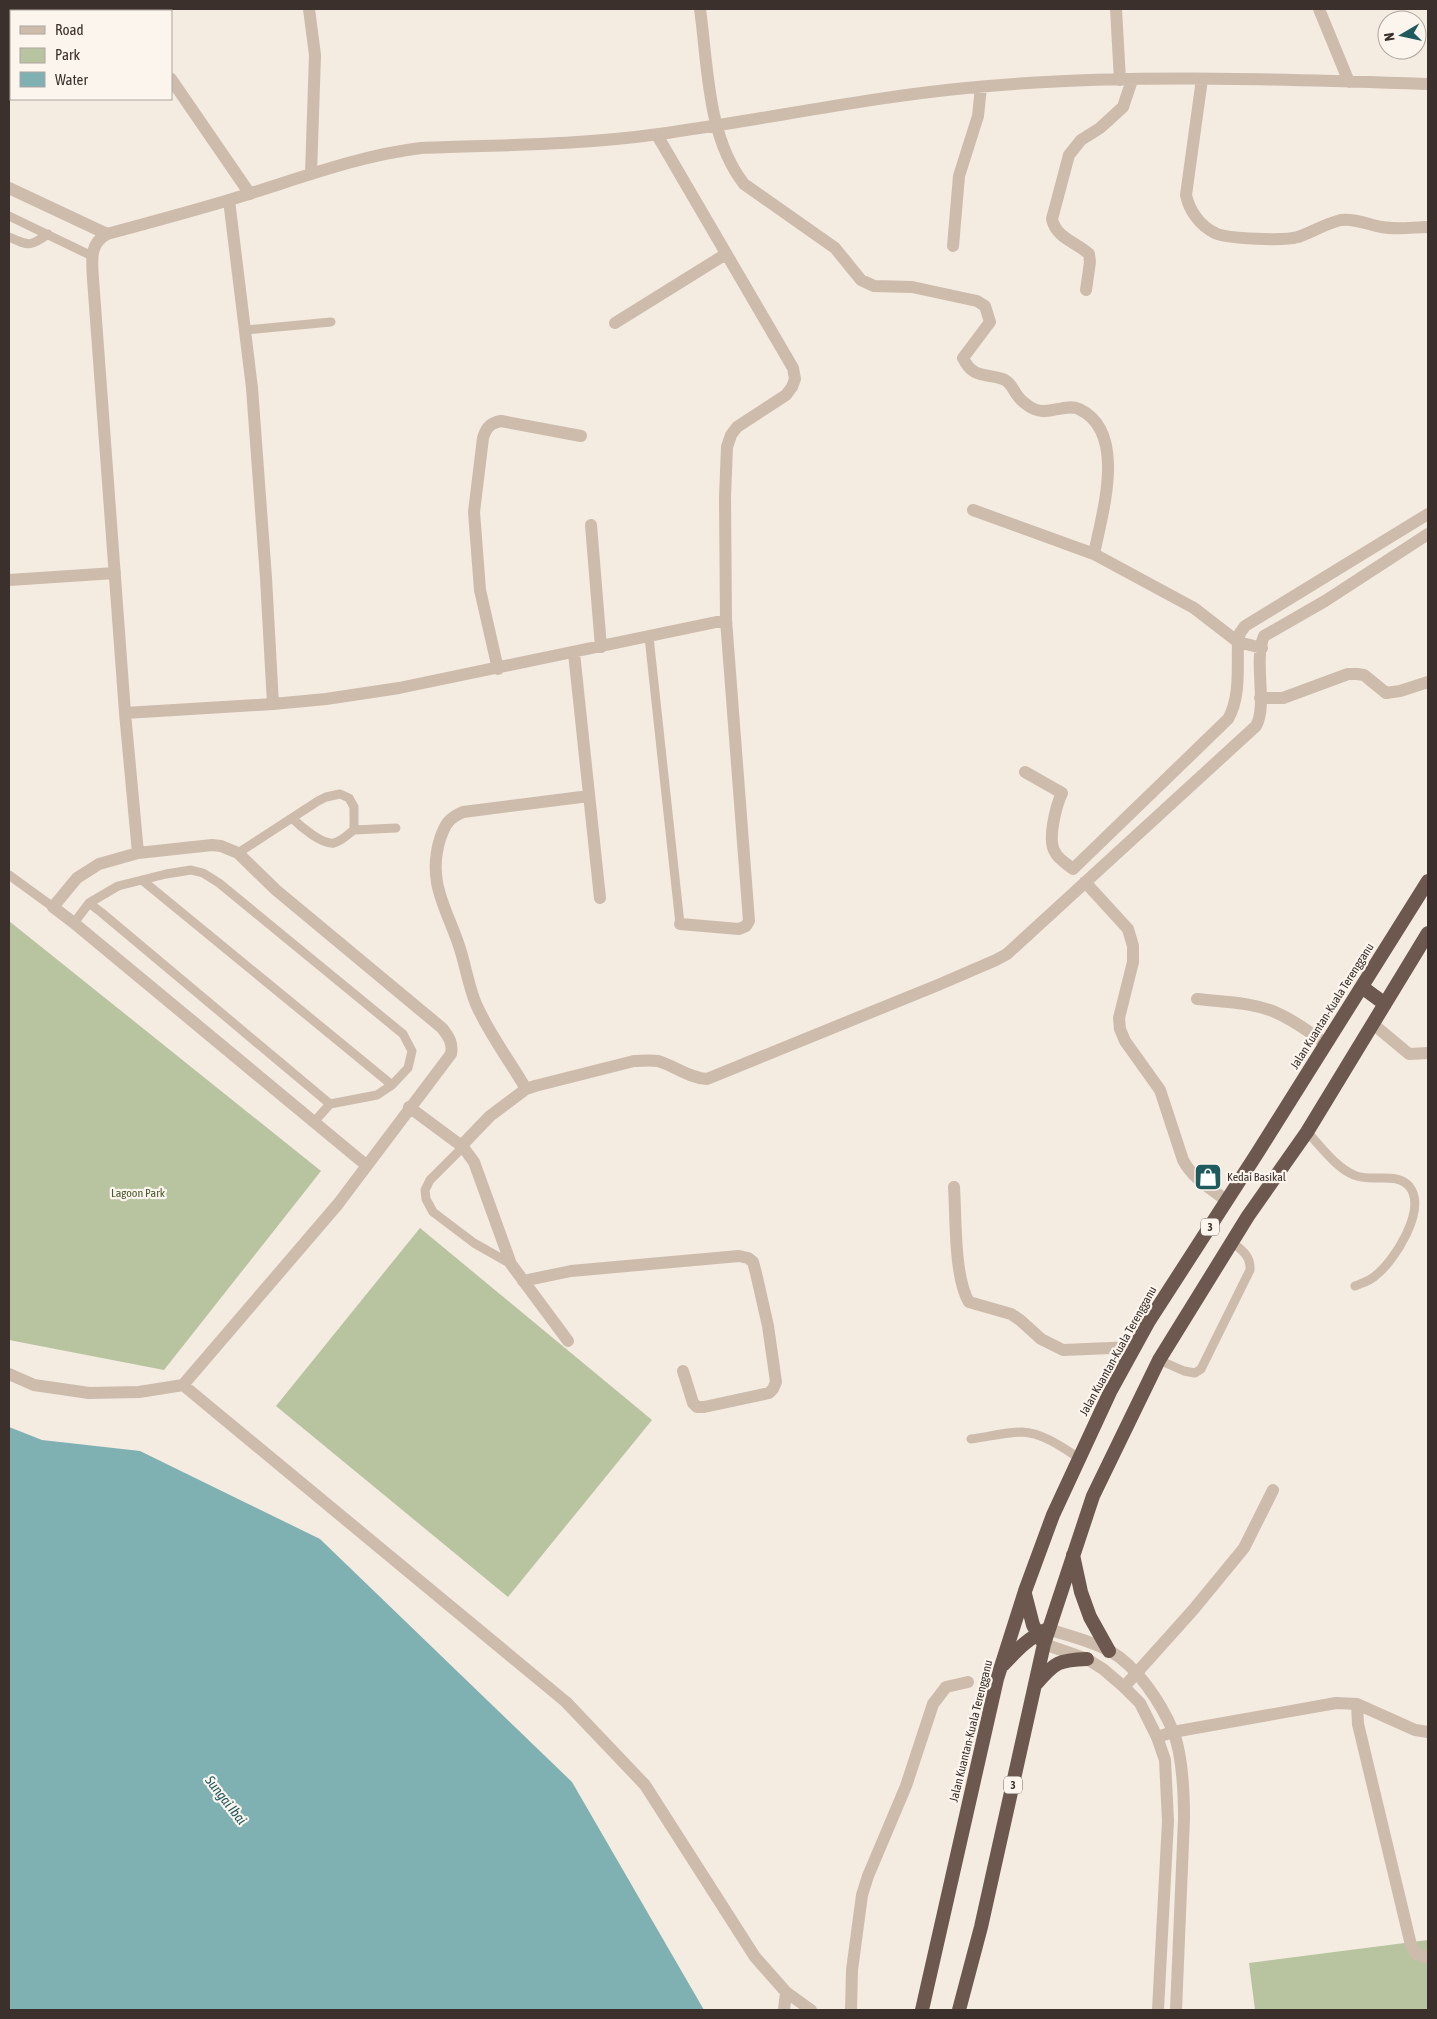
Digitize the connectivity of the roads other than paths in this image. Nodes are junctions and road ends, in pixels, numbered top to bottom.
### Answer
1 (309, 9) edge
2 (700, 9) edge
3 (1116, 9) edge
4 (1319, 9) edge
5 (1202, 79) junction
6 (172, 80) edge
7 (1117, 80) junction
8 (1349, 82) junction
9 (1428, 84) edge
10 (981, 87) junction
11 (715, 125) junction
12 (657, 134) junction
13 (311, 174) junction
14 (9, 188) edge
15 (250, 194) junction
16 (229, 200) junction
17 (9, 216) edge
18 (1428, 227) edge
19 (48, 234) junction
20 (107, 234) junction
21 (9, 238) edge
22 (954, 246) dead end
23 (726, 254) junction
24 (92, 256) junction
25 (1086, 290) dead end
26 (331, 322) dead end
27 (616, 323) dead end
28 (245, 330) junction
29 (581, 436) dead end
30 (973, 510) dead end
31 (1428, 514) edge
32 (591, 525) dead end
33 (1428, 534) edge
34 (1094, 554) junction
35 (115, 572) junction
36 (9, 580) edge
37 (726, 620) junction
38 (649, 637) junction
39 (1238, 642) junction
40 (601, 647) junction
41 (1262, 648) junction
42 (574, 653) junction
43 (498, 669) junction
44 (1428, 682) edge
45 (1260, 698) junction
46 (273, 704) junction
47 (126, 713) junction
48 (1025, 772) dead end
49 (589, 796) junction
50 (292, 818) junction
51 (396, 828) dead end
52 (354, 830) junction
53 (138, 853) junction
54 (238, 853) junction
55 (9, 875) edge
56 (142, 880) junction
57 (1428, 881) edge
58 (1085, 882) junction
59 (600, 898) dead end
60 (89, 903) junction
61 (53, 908) junction
62 (74, 923) junction
63 (680, 924) joint
64 (1428, 933) edge
65 (1362, 987) junction
66 (1196, 999) dead end
67 (1385, 1004) junction
68 (1373, 1024) junction
69 (1326, 1044) junction
70 (1428, 1053) edge
71 (392, 1084) junction
72 (526, 1089) junction
73 (330, 1104) junction
74 (409, 1107) junction
75 (314, 1122) junction
76 (1307, 1132) junction
77 (463, 1147) junction
78 (366, 1165) junction
79 (954, 1187) dead end
80 (1227, 1201) junction
81 (1232, 1242) junction
82 (511, 1264) junction
83 (523, 1280) junction
84 (1355, 1286) dead end
85 (568, 1341) dead end
86 (1135, 1347) junction
87 (1158, 1360) junction
88 (683, 1371) dead end
89 (9, 1374) edge
90 (183, 1385) junction
91 (971, 1439) dead end
92 (1079, 1458) junction
93 (1273, 1490) dead end
94 (1073, 1554) junction
95 (1024, 1591) junction
96 (1043, 1636) junction
97 (1109, 1651) junction
98 (1087, 1659) junction
99 (1001, 1668) junction
100 (1136, 1672) junction
101 (968, 1682) dead end
102 (1034, 1686) junction
103 (1124, 1687) junction
104 (1357, 1704) junction
105 (1173, 1732) junction
106 (1428, 1732) edge
107 (1157, 1737) junction
108 (1428, 1957) edge
109 (786, 1992) junction
110 (784, 2010) edge
111 (811, 2010) edge
112 (851, 2010) edge
113 (922, 2010) edge
114 (959, 2010) edge
115 (1158, 2010) edge
116 (1176, 2010) edge

1 - 13 street
2 - 11 street
3 - 7 street
4 - 8 street
5 - 7 street
5 - 8 street
5 - 18 street
6 - 15 street
7 - 10 street
7 - 25 street
8 - 9 street
10 - 11 street
10 - 22 street
11 - 12 street
11 - 34 street
12 - 13 street
12 - 23 street
13 - 15 street
14 - 20 street
15 - 16 street
16 - 20 street
16 - 28 street
17 - 19 lane
19 - 21 lane
19 - 24 lane
20 - 24 street
23 - 27 street
23 - 37 street
24 - 35 street
26 - 28 lane
28 - 46 street
29 - 43 street
30 - 34 street
31 - 39 street
32 - 40 street
33 - 41 street
34 - 39 street
35 - 36 street
35 - 47 street
37 - 38 street
37 - 63 street
38 - 40 street
38 - 63 lane
39 - 41 street
39 - 48 street
40 - 42 street
41 - 45 street
42 - 43 street
42 - 49 street
43 - 46 street
44 - 45 street
45 - 58 street
46 - 47 street
47 - 53 street
49 - 59 street
49 - 72 street
50 - 52 lane
50 - 52 lane
50 - 54 lane
51 - 52 lane
53 - 54 street
53 - 61 street
54 - 74 street
55 - 61 lane
56 - 60 lane
56 - 71 lane
56 - 71 lane
57 - 65 highway, Jalan Kuantan-Kuala Terengganu / 3
58 - 72 street
58 - 80 street
60 - 62 lane
60 - 73 lane
61 - 62 street
62 - 75 street
64 - 67 highway, 3
65 - 67 highway
65 - 69 highway, Jalan Kuantan-Kuala Terengganu / 3
66 - 69 street
67 - 68 highway, 3
68 - 70 street
68 - 76 highway, 3
69 - 80 highway, Jalan Kuantan-Kuala Terengganu / 3
71 - 73 lane
72 - 77 street
73 - 75 lane
74 - 77 street
74 - 78 street
75 - 78 street
76 - 81 highway, 3
76 - 84 lane
77 - 82 street
77 - 82 lane
78 - 90 street
79 - 86 street
80 - 86 highway, Jalan Kuantan-Kuala Terengganu / 3
81 - 87 highway, 3
81 - 87 lane
82 - 83 street
83 - 85 street
83 - 88 street
86 - 92 highway, Jalan Kuantan-Kuala Terengganu / 3
87 - 94 highway, 3
89 - 90 street
90 - 109 street
91 - 92 lane
92 - 95 highway, Jalan Kuantan-Kuala Terengganu / 3
93 - 100 street
94 - 96 highway, 3
94 - 97 highway
95 - 96 highway
95 - 99 highway, Jalan Kuantan-Kuala Terengganu / 3
96 - 97 street
96 - 98 street
96 - 99 highway
96 - 102 highway, 3
97 - 100 street
98 - 102 highway
98 - 103 street
99 - 113 highway, Jalan Kuantan-Kuala Terengganu / 3
100 - 103 street
100 - 105 street
101 - 112 street
102 - 114 highway, 3
103 - 107 street
104 - 105 street
104 - 106 street
104 - 108 street
105 - 107 street
105 - 116 street
107 - 115 street
109 - 110 street
109 - 111 street

